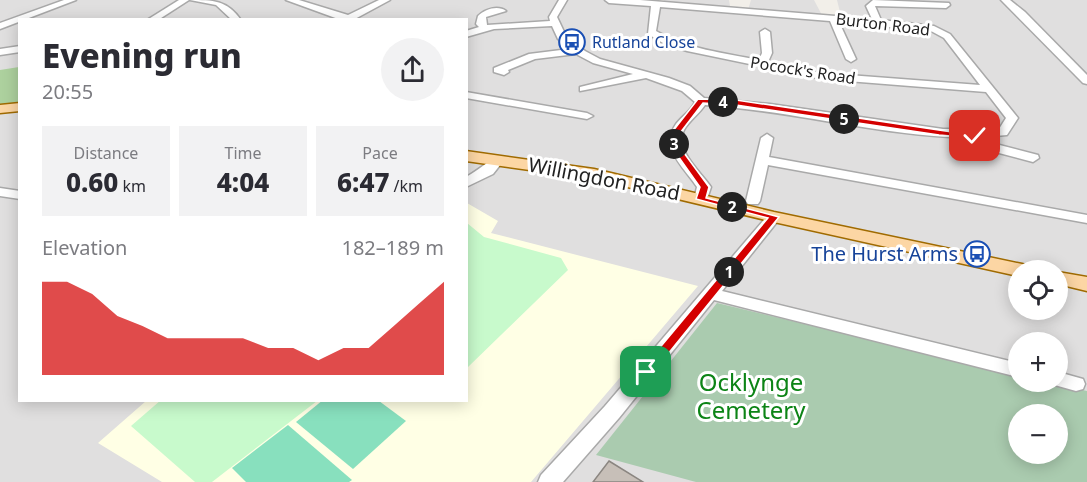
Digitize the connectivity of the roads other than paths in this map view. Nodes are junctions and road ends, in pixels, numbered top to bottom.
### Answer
1 (72, 0) edge
2 (185, 0) edge
3 (194, 0) edge
4 (290, 0) edge
5 (386, 0) edge
6 (563, 0) edge
7 (609, 0) edge
8 (617, 0) edge
9 (1005, 0) edge
10 (656, 4) junction
11 (698, 4) edge
12 (946, 5) dead end
13 (502, 11) dead end
14 (22, 18) edge
15 (154, 18) edge
16 (236, 18) edge
17 (343, 18) edge
18 (348, 18) edge
19 (832, 18) junction
20 (18, 20) edge
21 (878, 22) junction
22 (555, 23) junction
23 (0, 26) edge
24 (484, 27) junction
25 (765, 32) dead end
26 (468, 33) edge
27 (18, 49) edge
28 (580, 51) junction
29 (0, 52) edge
30 (851, 59) dead end
31 (762, 64) junction
32 (504, 72) dead end
33 (644, 75) junction
34 (1087, 81) edge
35 (584, 89) dead end
36 (988, 89) junction
37 (468, 95) edge
38 (701, 101) junction
39 (18, 107) edge
40 (0, 109) edge
41 (579, 129) dead end
42 (975, 136) junction
43 (767, 138) dead end
44 (468, 156) edge
45 (1033, 158) dead end
46 (498, 160) junction
47 (763, 160) junction
48 (468, 182) edge
49 (0, 192) edge
50 (18, 195) edge
51 (701, 199) junction
52 (753, 201) dead end
53 (774, 217) junction
54 (1087, 219) edge
55 (1008, 267) edge
56 (1068, 280) edge
57 (1087, 284) edge
58 (711, 294) junction
59 (1008, 367) edge
60 (1068, 382) edge
61 (1076, 384) dead end
62 (549, 482) edge

1 - 14 street
2 - 15 street
3 - 16 street
4 - 17 street
5 - 18 street
6 - 22 street
7 - 8 street, Burton Road
8 - 10 street, Burton Road
9 - 34 street
10 - 11 street, Burton Road
10 - 31 street, Pocock's Road
11 - 19 street, Burton Road
12 - 21 street
13 - 24 street
19 - 21 street, Burton Road
19 - 30 street
20 - 23 street
21 - 36 street, Burton Road
22 - 24 street
22 - 28 street
24 - 26 street
25 - 31 street
27 - 29 street
28 - 32 street
28 - 33 street
31 - 36 street, Pocock's Road
33 - 35 street
33 - 38 street
36 - 42 street, Burton Road
37 - 41 street
38 - 42 street, Burton Road
38 - 51 street
39 - 40 main road
42 - 45 street
43 - 47 street
44 - 46 main road, Willingdon Road
46 - 48 street
46 - 51 main road, Willingdon Road
47 - 52 street
47 - 54 street
49 - 50 street
51 - 53 main road, Willingdon Road
53 - 55 main road, Willingdon Road
53 - 58 street
56 - 57 main road
58 - 59 street
58 - 62 street
60 - 61 street

